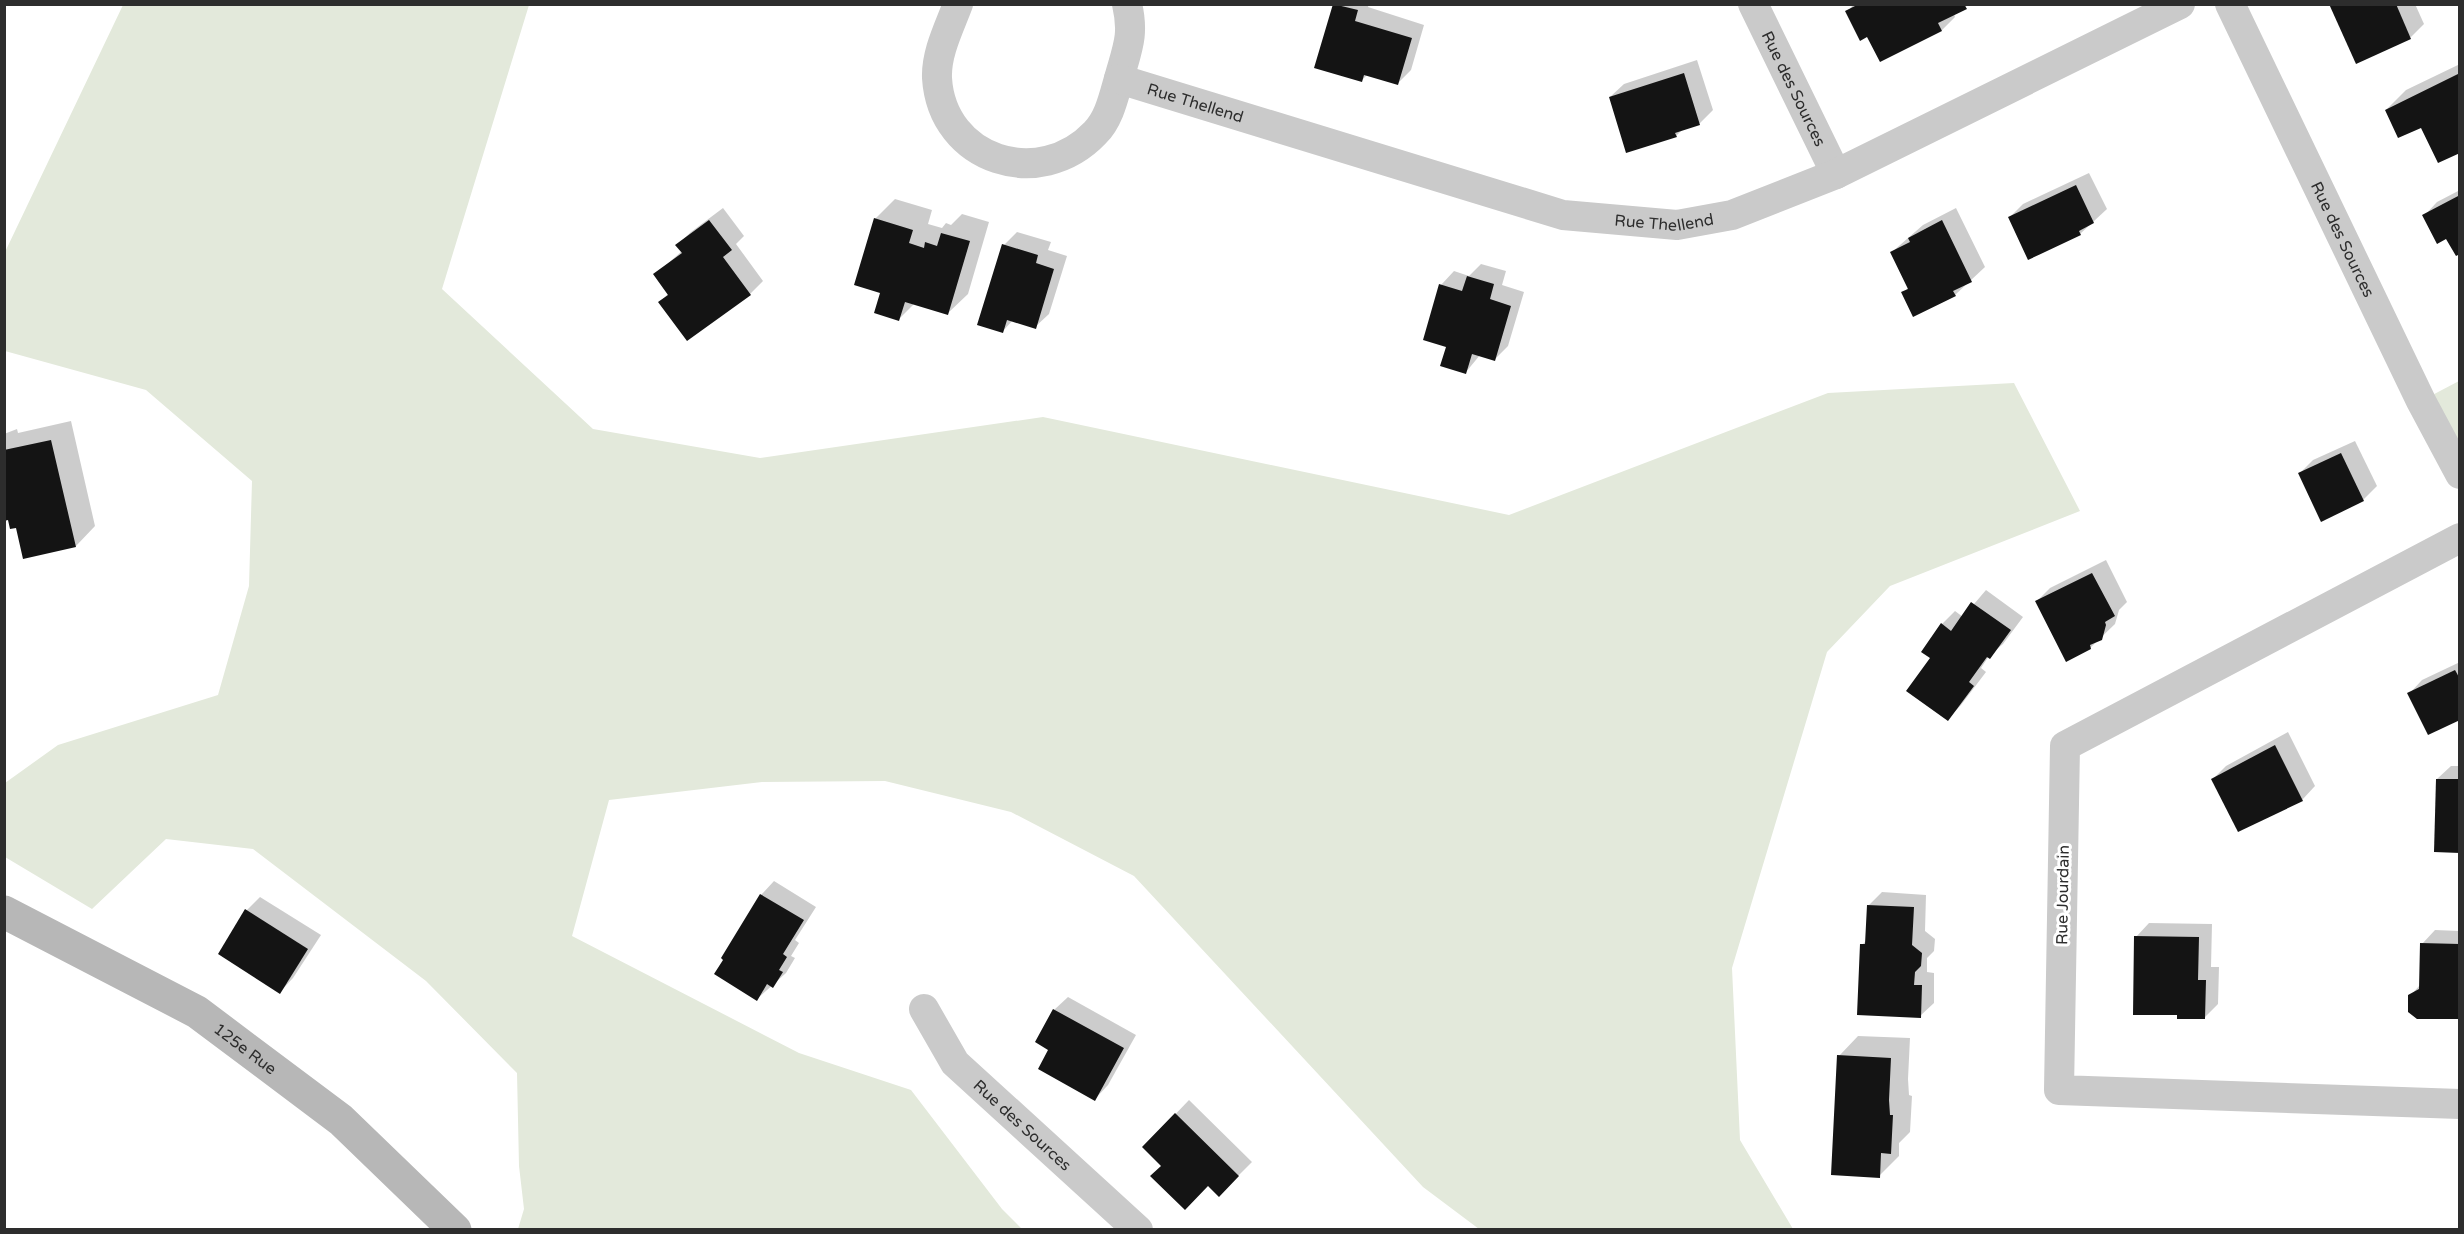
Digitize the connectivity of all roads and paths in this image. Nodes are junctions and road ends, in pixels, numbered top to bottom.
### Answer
1 (958, 4) edge
2 (1127, 4) edge
3 (1753, 4) edge
4 (2180, 4) edge
5 (2230, 4) edge
6 (1119, 79) junction
7 (1836, 174) junction
8 (2460, 474) edge
9 (2460, 538) edge
10 (4, 912) edge
11 (924, 1008) dead end
12 (2460, 1104) edge
13 (454, 1230) edge
14 (1138, 1230) edge

1 - 6 street
2 - 6 street
3 - 7 street, Rue des Sources
4 - 7 street, Rue Thellend
5 - 8 street, Rue des Sources
6 - 7 street, Rue Thellend
9 - 12 street, Rue Jourdain
10 - 13 street, 125e Rue
11 - 14 street, Rue des Sources

